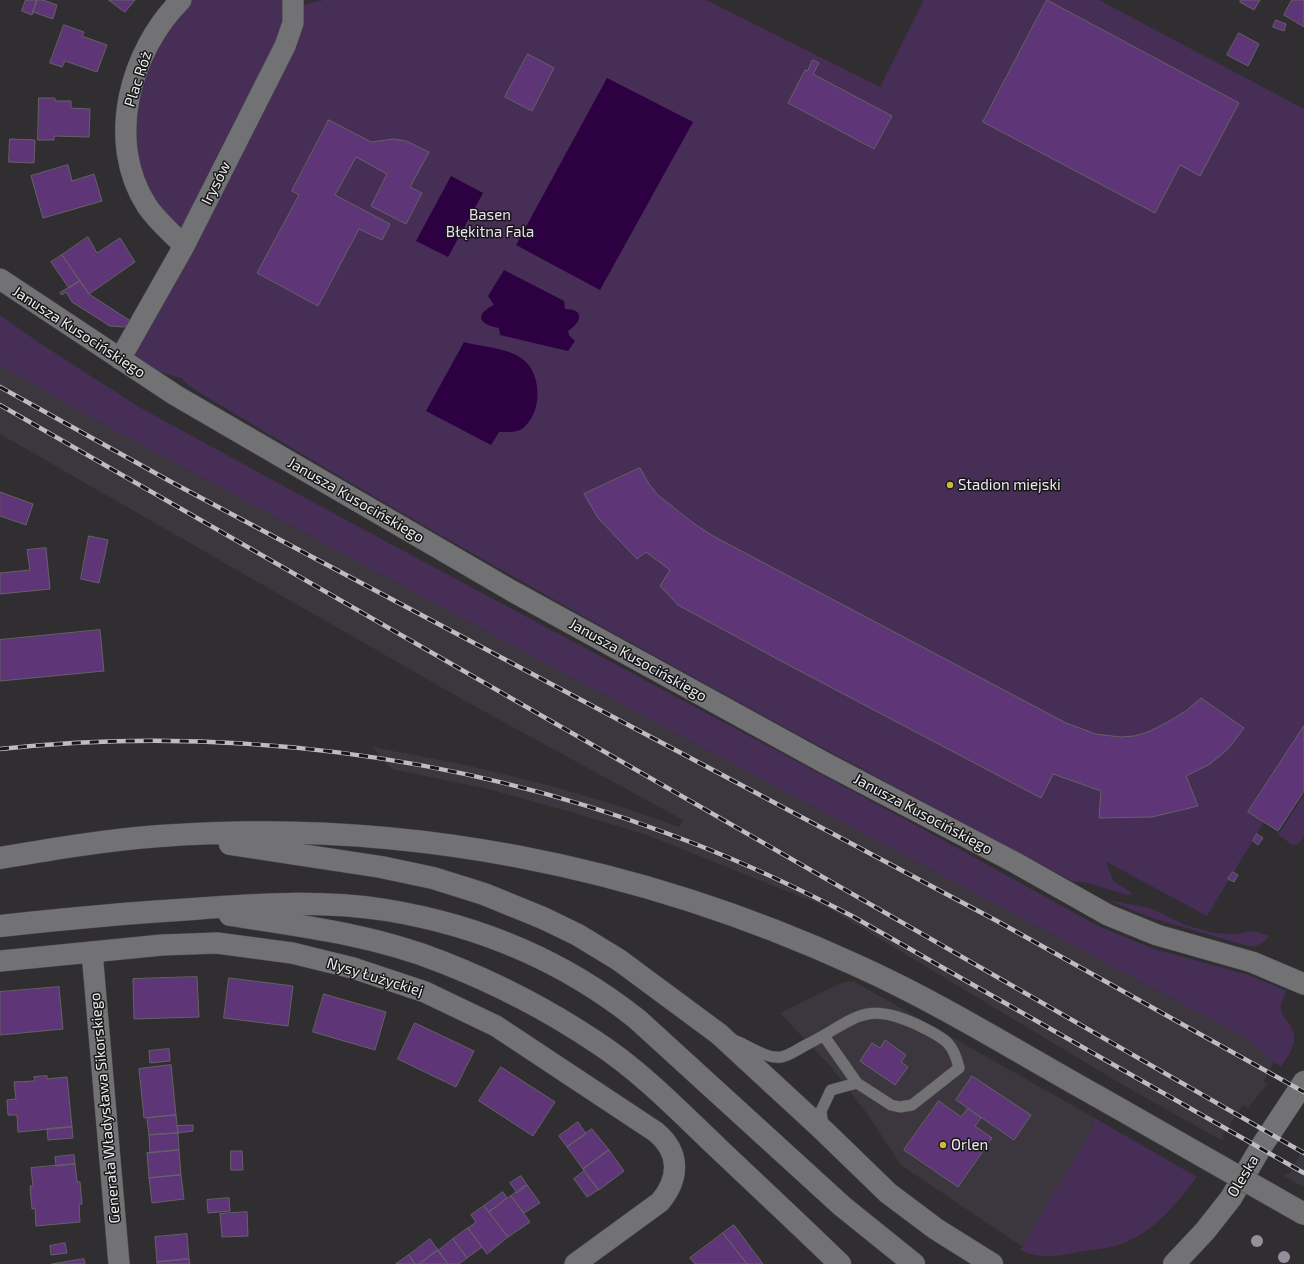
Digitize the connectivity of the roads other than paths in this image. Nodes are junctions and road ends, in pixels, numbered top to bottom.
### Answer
1 (181, 0) edge
2 (293, 0) edge
3 (184, 246) junction
4 (0, 279) edge
5 (120, 359) junction
6 (174, 835) junction
7 (0, 858) edge
8 (173, 910) junction
9 (0, 926) edge
10 (92, 952) junction
11 (0, 961) edge
12 (1304, 984) edge
13 (719, 1034) junction
14 (824, 1036) junction
15 (1304, 1082) edge
16 (857, 1083) junction
17 (823, 1130) junction
18 (1304, 1214) edge
19 (119, 1264) edge
20 (575, 1264) edge
21 (840, 1264) edge
22 (914, 1264) edge
23 (992, 1264) edge
24 (1174, 1264) edge

1 - 3 street, Plac Róż
2 - 3 street, Irysów
3 - 5 street, Irysów
4 - 5 street, Janusza Kusocińskiego
5 - 12 street, Janusza Kusocińskiego
6 - 7 main road
6 - 13 main road
6 - 18 main road, bridge
8 - 9 main road
8 - 21 main road
8 - 22 main road
10 - 11 street, Nysy Łużyckiej
10 - 19 street, Generała Władysława Sikorskiego
10 - 20 street, Nysy Łużyckiej
13 - 14 lane
13 - 17 main road
14 - 16 lane
14 - 16 lane
15 - 24 main road, Oleska
16 - 17 lane
17 - 23 main road

